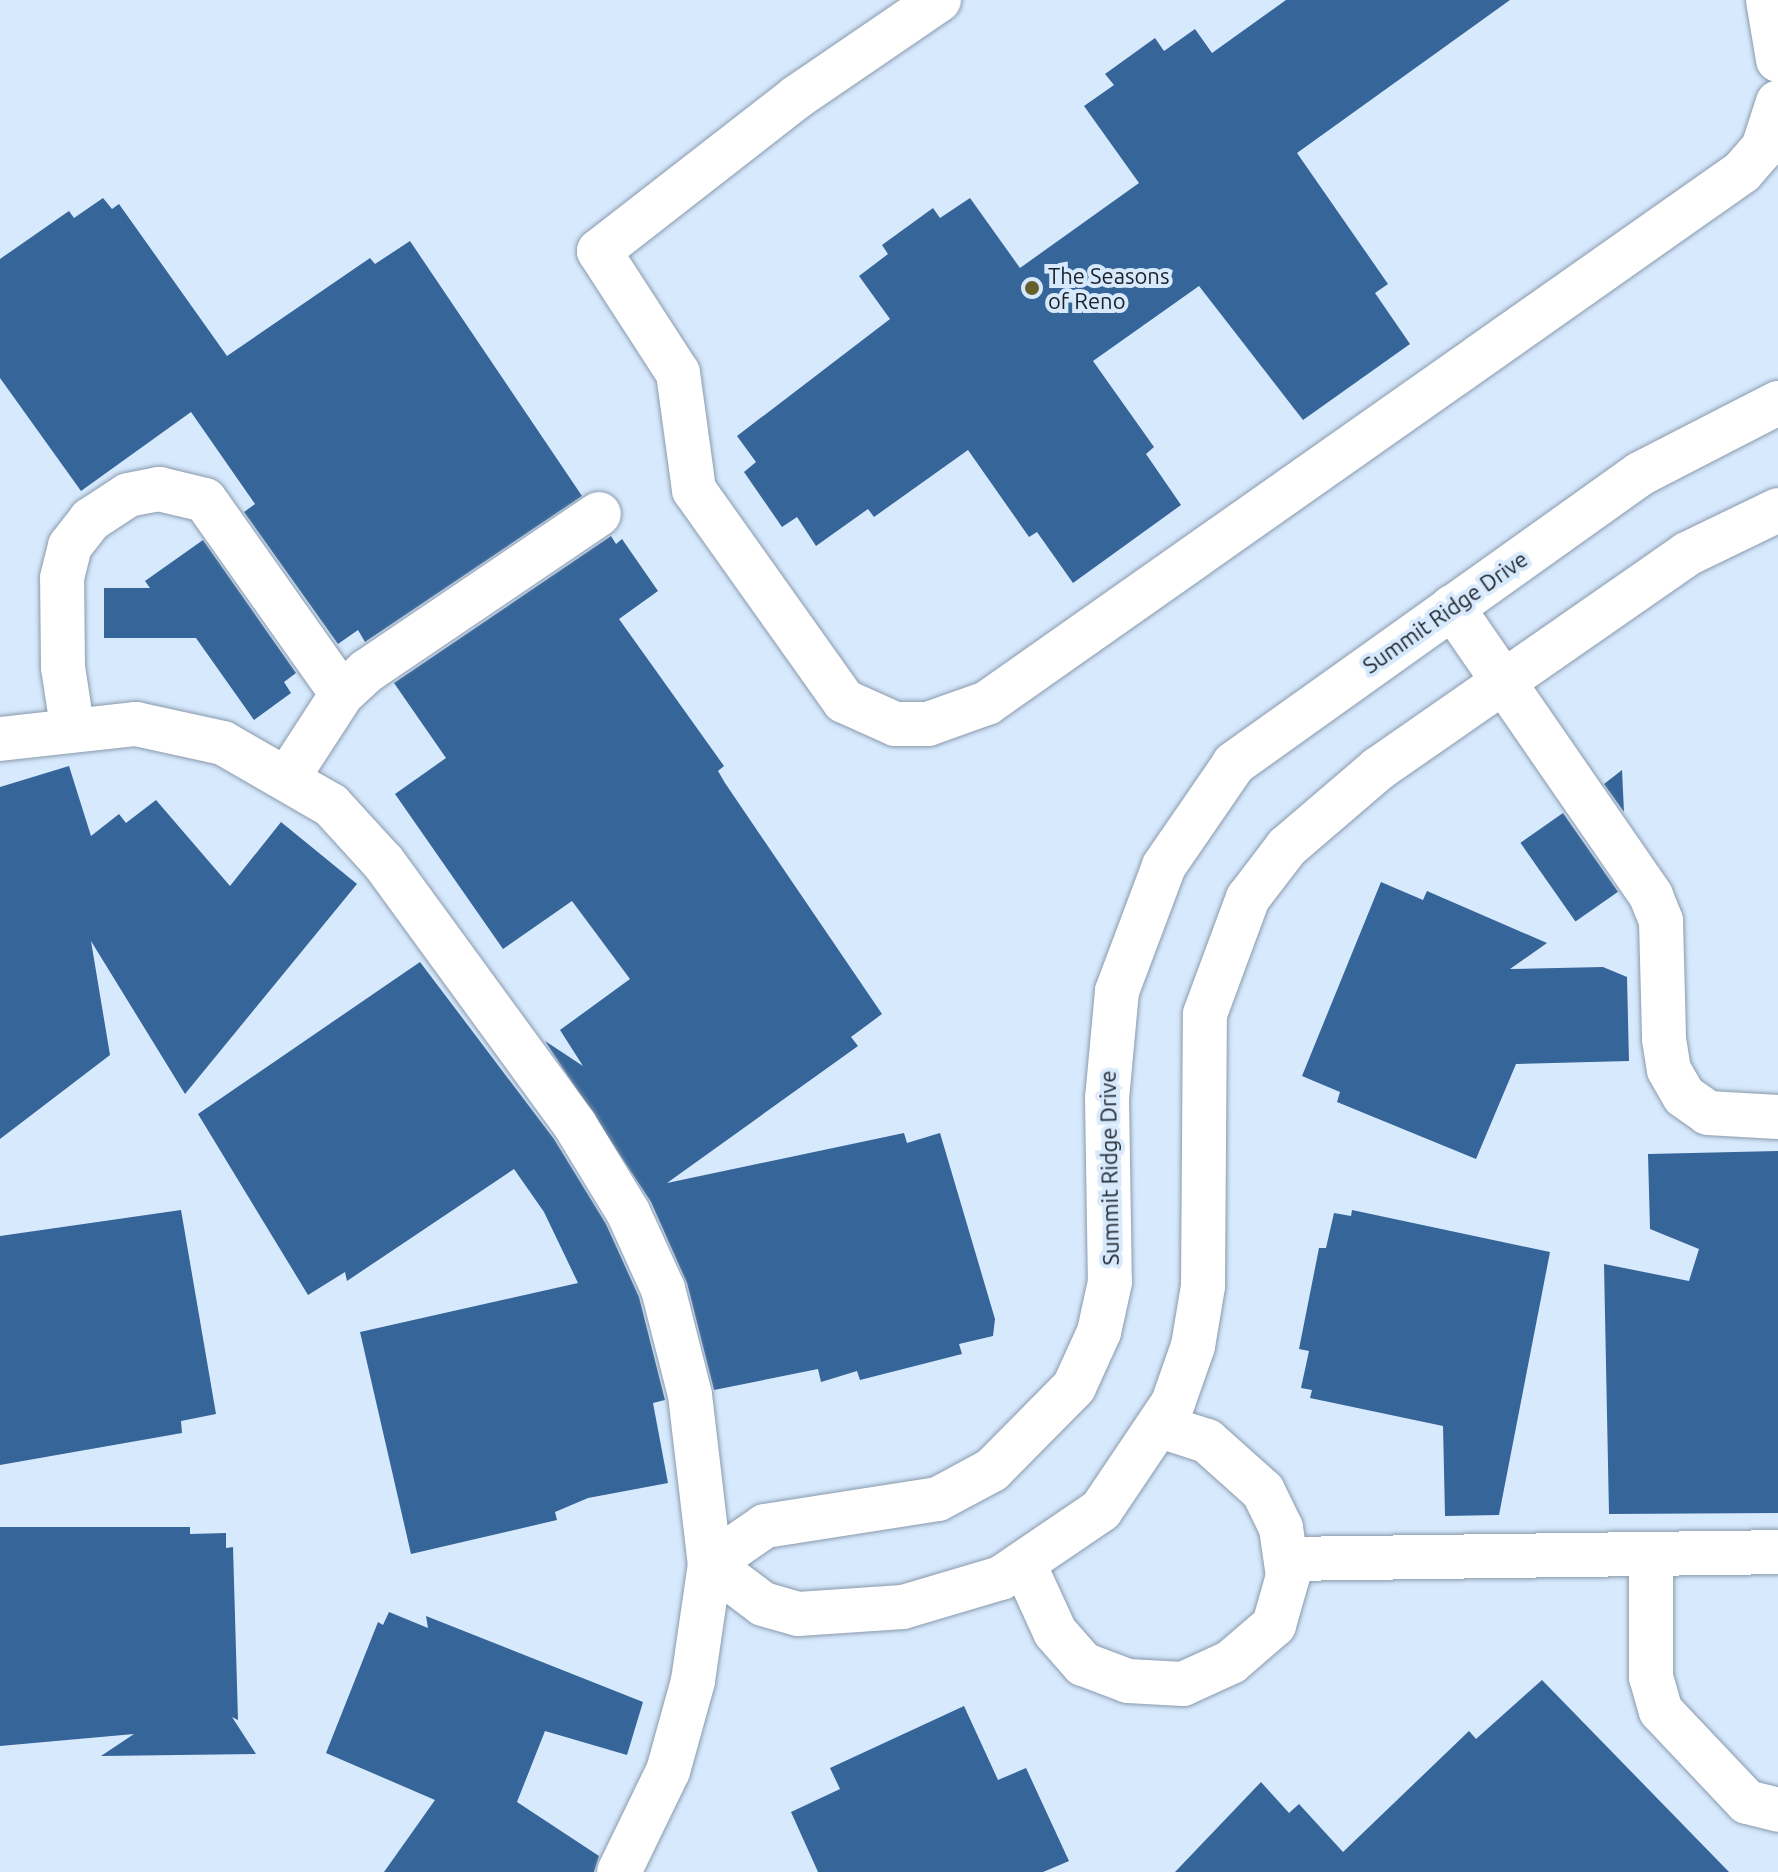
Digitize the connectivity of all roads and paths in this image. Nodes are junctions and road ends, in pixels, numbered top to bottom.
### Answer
1 (939, 0) edge
2 (1768, 0) edge
3 (1778, 60) edge
4 (1778, 102) edge
5 (1778, 403) edge
6 (1778, 510) edge
7 (599, 514) dead end
8 (1452, 607) junction
9 (1503, 682) junction
10 (342, 694) junction
11 (72, 726) junction
12 (0, 739) edge
13 (288, 777) junction
14 (1778, 1117) edge
15 (1160, 1426) junction
16 (1778, 1552) edge
17 (1651, 1555) junction
18 (1286, 1559) junction
19 (710, 1564) junction
20 (1024, 1564) junction
21 (1778, 1810) edge
22 (619, 1872) edge

1 - 4 street
2 - 3 street
5 - 8 street, Summit Ridge Drive
6 - 9 street
7 - 10 street
8 - 9 street
8 - 19 street, Summit Ridge Drive
9 - 14 street
9 - 15 street
10 - 11 street
10 - 13 street
11 - 12 street
11 - 13 street
13 - 19 street
15 - 18 street
15 - 20 street
16 - 17 street
17 - 18 street
17 - 21 street
18 - 20 street
19 - 20 street
19 - 22 street

